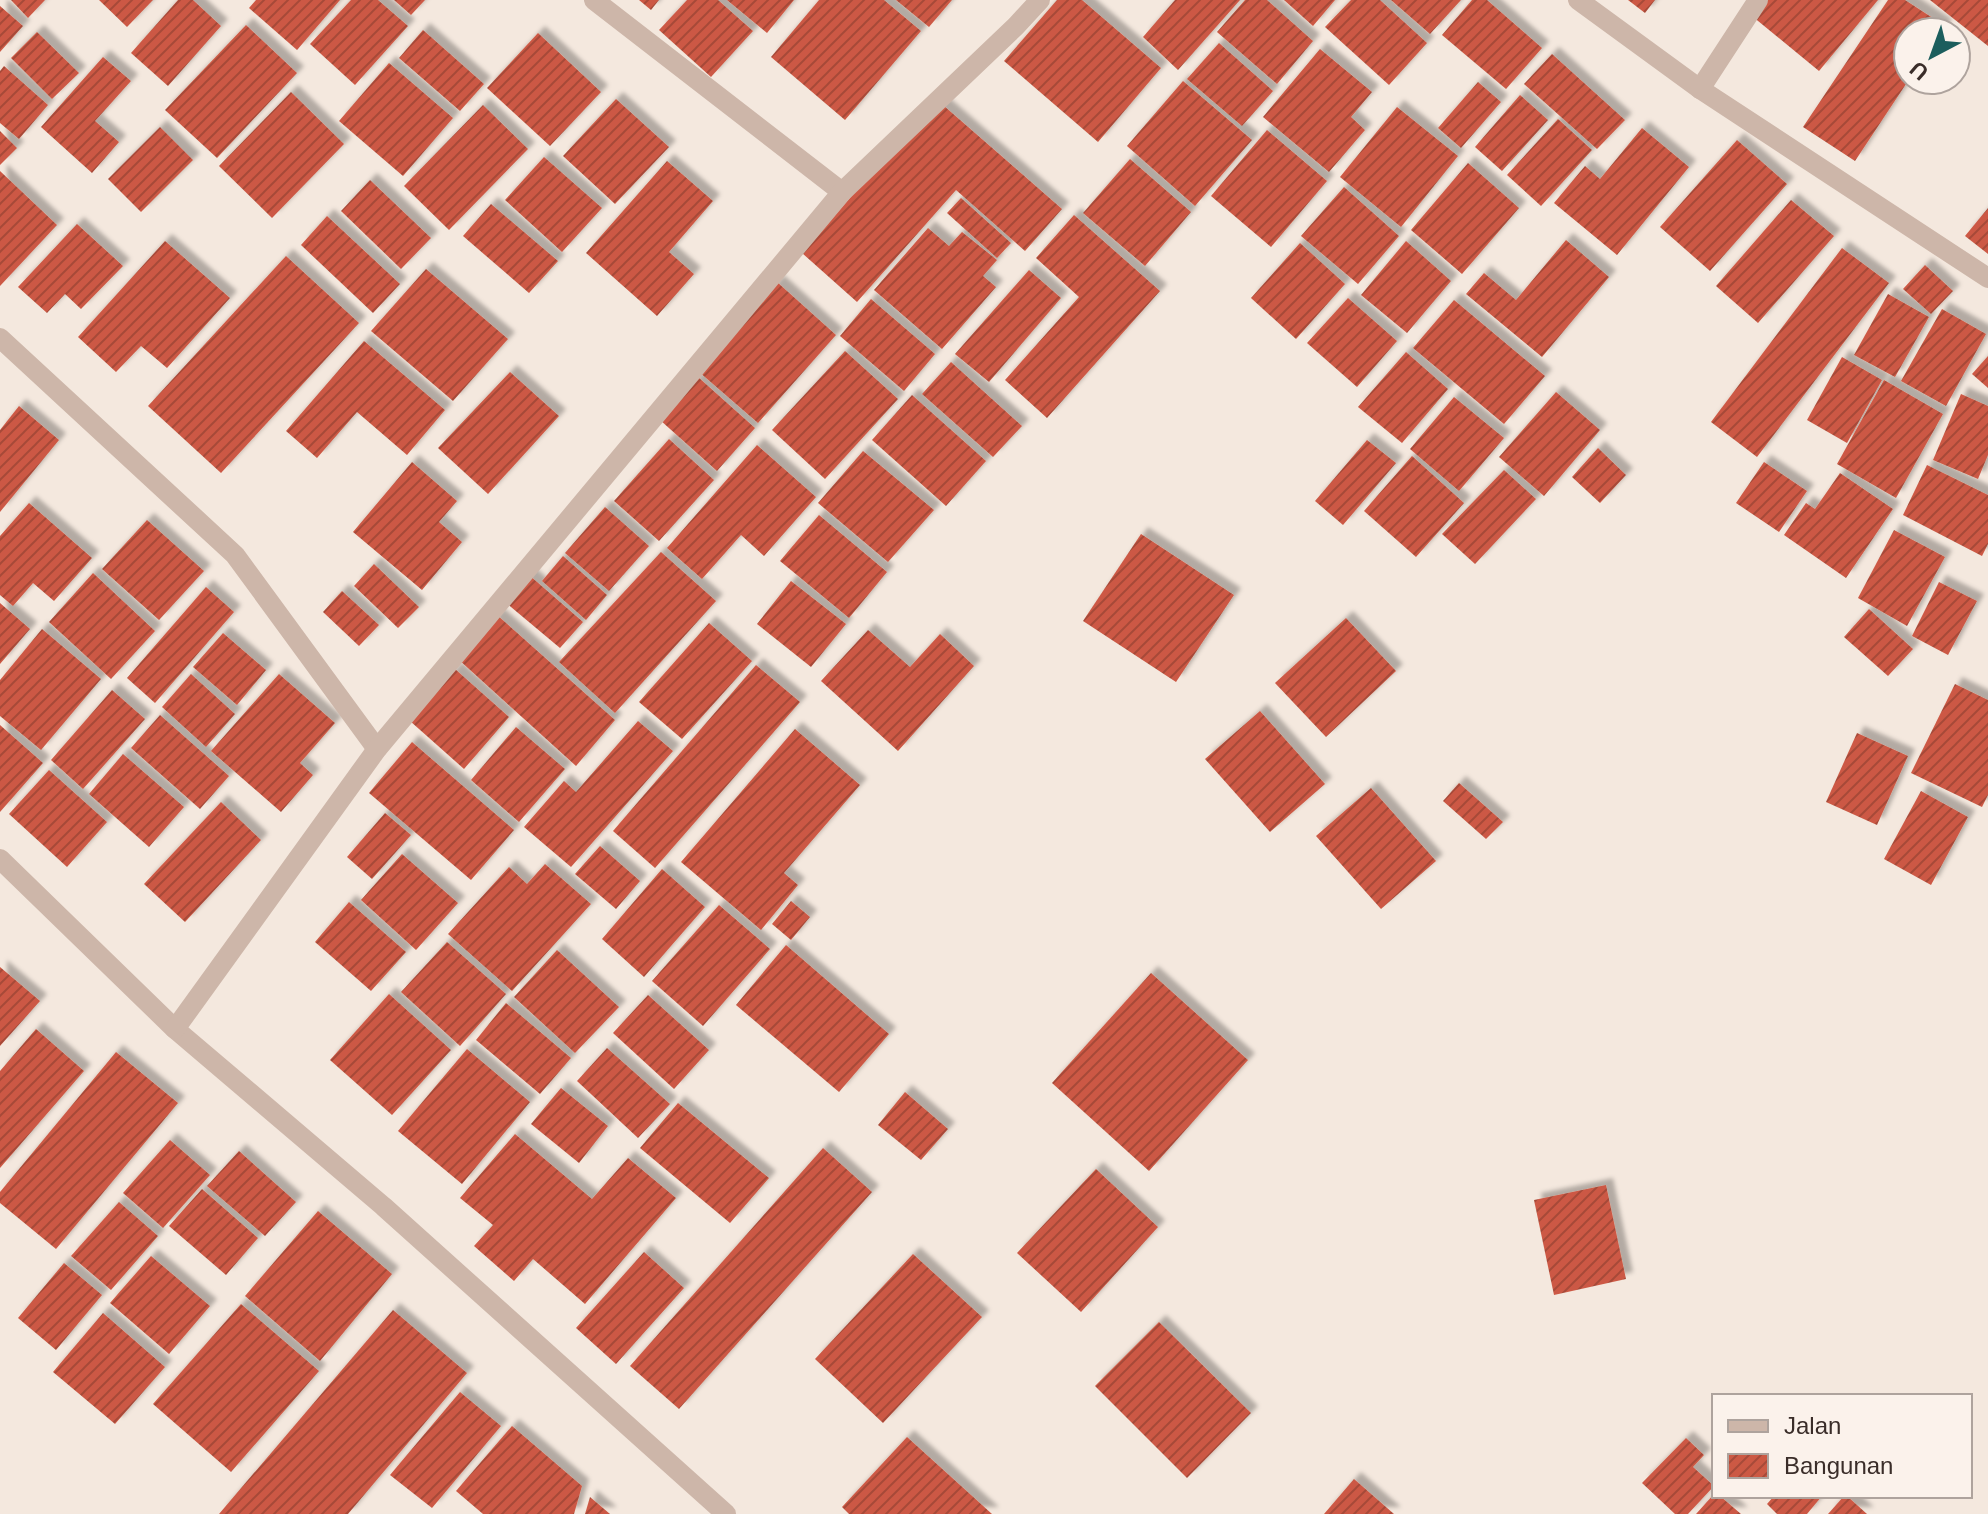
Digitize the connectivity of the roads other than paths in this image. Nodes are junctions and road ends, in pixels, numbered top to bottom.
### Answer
1 (594, 0) edge
2 (1040, 0) edge
3 (1578, 0) edge
4 (1758, 0) edge
5 (1700, 89) junction
6 (842, 192) junction
7 (1988, 278) edge
8 (0, 338) edge
9 (377, 749) junction
10 (0, 859) edge
11 (175, 1029) junction
12 (726, 1514) edge

1 - 6 street
2 - 6 street
3 - 5 street
4 - 5 street
5 - 7 street
6 - 9 street
8 - 9 street
9 - 11 street
10 - 11 street
11 - 12 street

